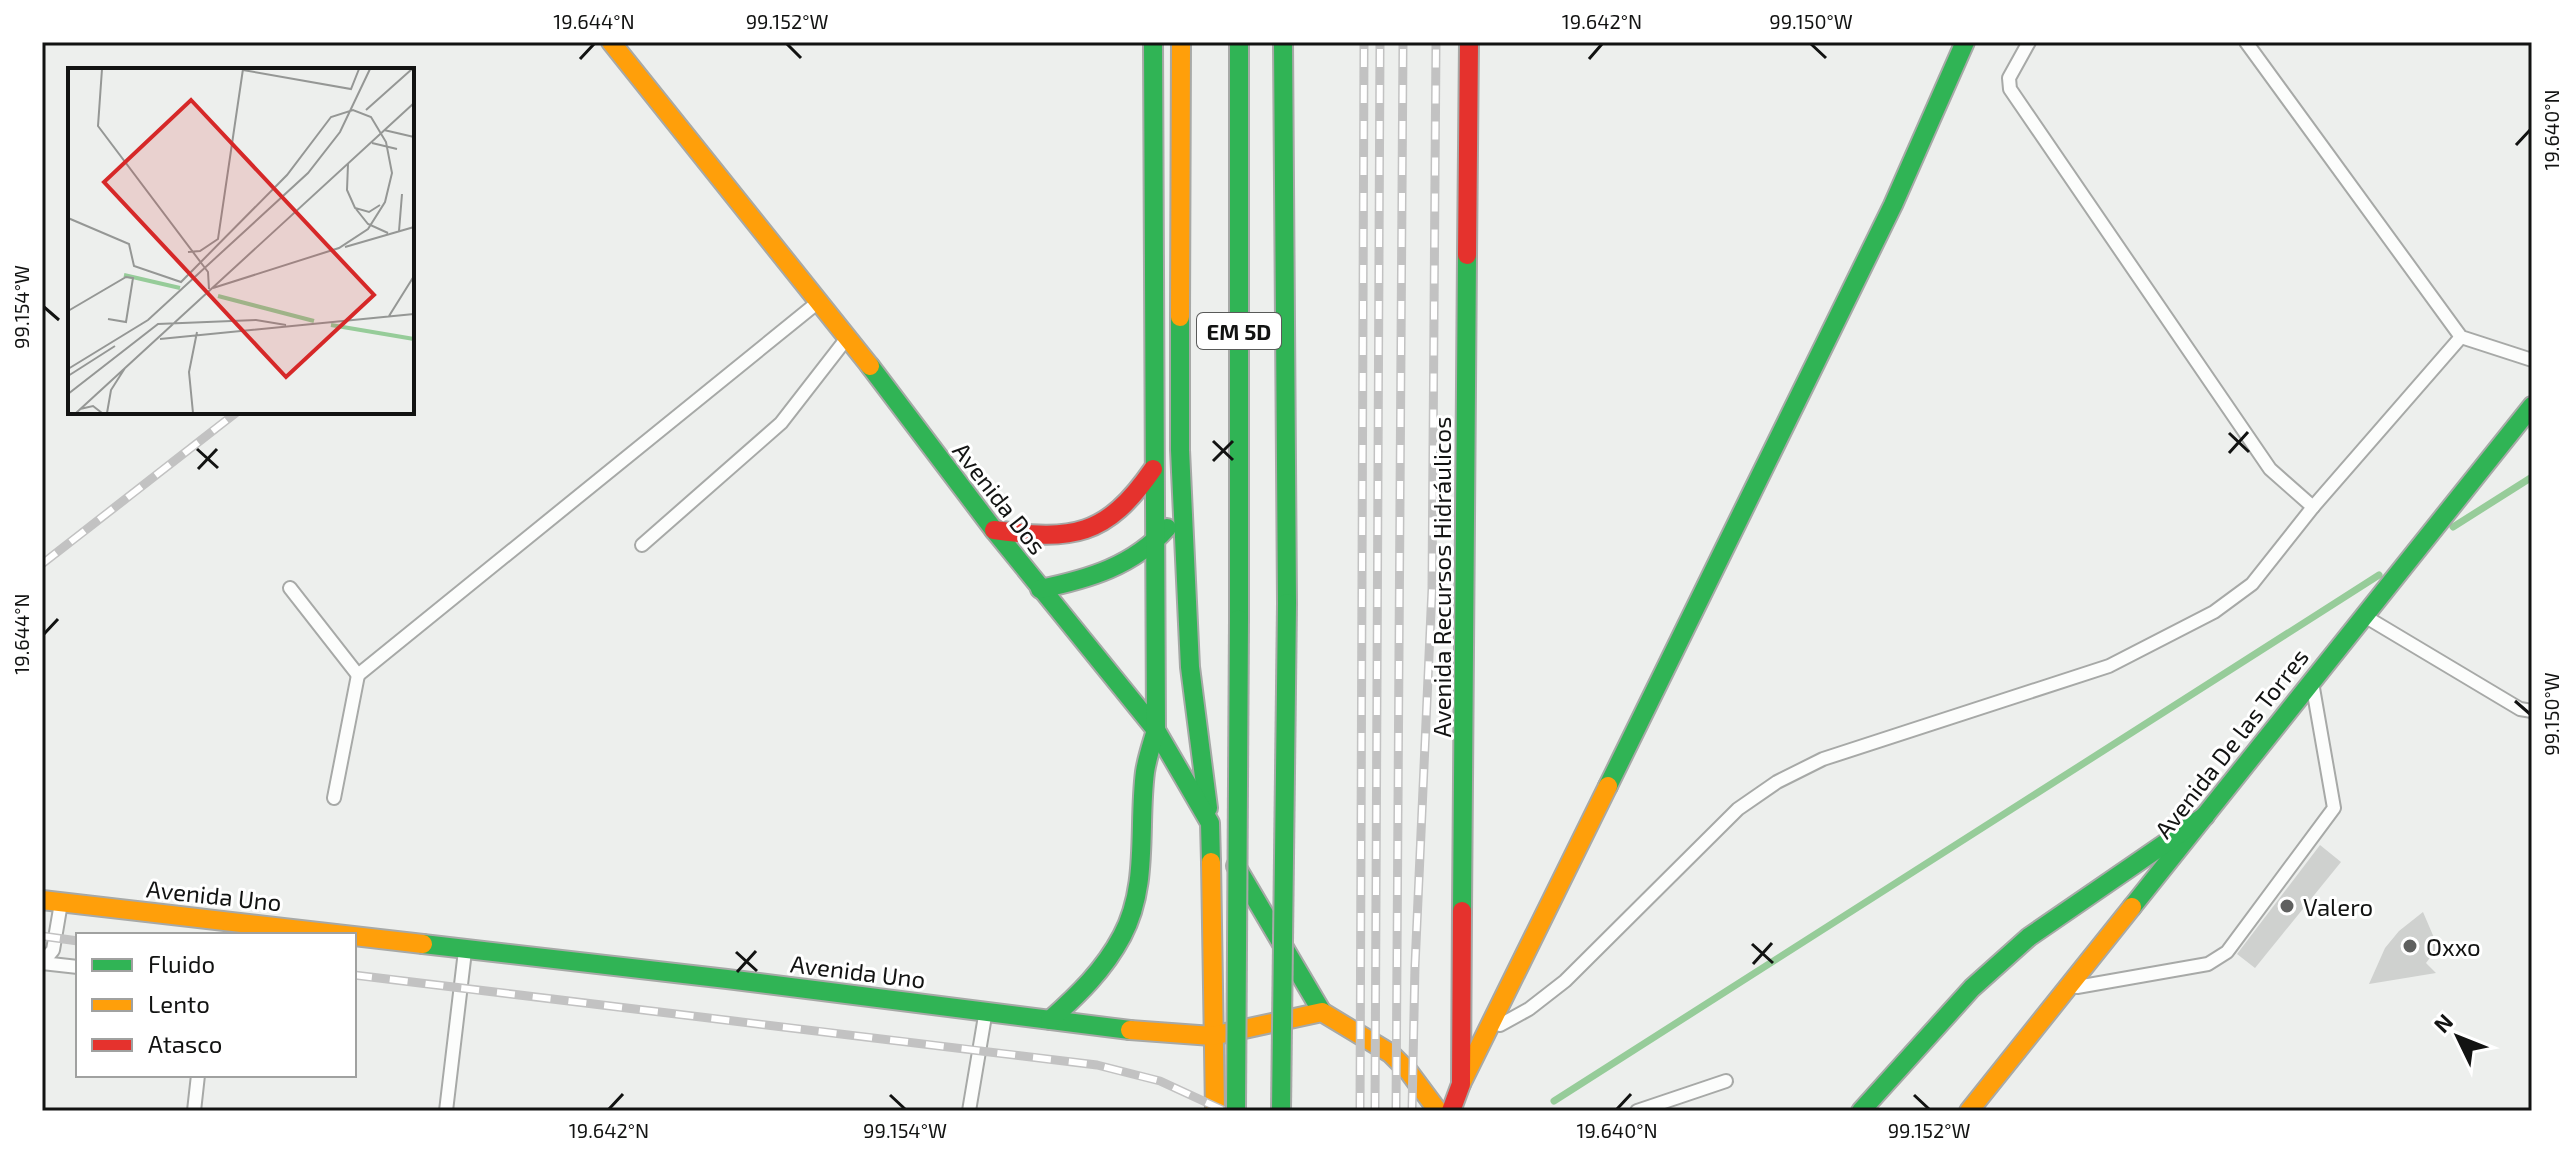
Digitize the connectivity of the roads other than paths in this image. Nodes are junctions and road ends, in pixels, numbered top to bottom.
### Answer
1 (611, 42) edge
2 (1153, 42) edge
3 (1181, 42) edge
4 (1239, 42) edge
5 (1283, 42) edge
6 (1469, 42) edge
7 (1965, 42) edge
8 (2029, 42) edge
9 (2246, 42) edge
10 (819, 301) junction
11 (848, 337) junction
12 (2461, 337) junction
13 (2532, 360) edge
14 (2532, 406) edge
15 (1153, 469) junction
16 (2313, 507) junction
17 (1182, 514) junction
18 (994, 530) junction
19 (1157, 538) junction
20 (642, 545) dead end
21 (290, 588) dead end
22 (1040, 589) junction
23 (2367, 611) junction
24 (358, 675) junction
25 (2311, 680) junction
26 (2532, 711) edge
27 (1156, 730) junction
28 (334, 798) dead end
29 (2205, 816) junction
30 (1210, 823) junction
31 (42, 900) edge
32 (61, 902) junction
33 (334, 933) edge
34 (356, 936) edge
35 (466, 948) junction
36 (42, 963) edge
37 (76, 967) edge
38 (2066, 989) junction
39 (985, 1011) junction
40 (1322, 1012) junction
41 (1050, 1020) junction
42 (1487, 1032) junction
43 (1212, 1036) junction
44 (198, 1077) edge
45 (1726, 1081) dead end
46 (1461, 1084) junction
47 (194, 1111) edge
48 (446, 1111) edge
49 (969, 1111) edge
50 (1215, 1111) edge
51 (1236, 1111) edge
52 (1281, 1111) edge
53 (1438, 1111) edge
54 (1451, 1111) edge
55 (1637, 1111) edge
56 (1861, 1111) edge
57 (1969, 1111) edge

1 - 10 main road, Avenida Dos
2 - 15 main road
3 - 17 main road
4 - 51 main road, EM 5D, bridge
5 - 52 main road, EM 5D, bridge
6 - 46 main road, Avenida Recursos Hidráulicos
7 - 42 main road
8 - 16 lane
9 - 12 lane
10 - 11 main road, Avenida Dos
10 - 24 lane
11 - 18 main road, Avenida Dos
11 - 20 lane
12 - 13 lane
12 - 16 lane
14 - 23 main road, Avenida De las Torres
15 - 18 main road
15 - 19 main road
16 - 42 lane
17 - 19 main road
17 - 30 main road
18 - 22 main road, Avenida Dos
19 - 22 main road
19 - 27 main road
21 - 24 lane
22 - 27 main road, Avenida Dos
23 - 25 main road, Avenida De las Torres
23 - 26 lane
24 - 28 lane
25 - 29 main road, Avenida De las Torres
25 - 38 lane
27 - 30 main road, Avenida Dos
27 - 41 main road
29 - 38 main road, Avenida De las Torres
29 - 56 main road
30 - 40 main road
30 - 43 main road, Avenida Dos
31 - 32 main road, Avenida Uno
32 - 33 main road, Avenida Uno
32 - 36 lane
34 - 35 main road, Avenida Uno
35 - 39 main road, Avenida Uno
35 - 48 lane
36 - 37 lane
38 - 57 main road, Avenida De las Torres
39 - 41 main road, Avenida Uno
39 - 49 lane
40 - 43 main road, Avenida Uno
40 - 53 main road
41 - 43 main road, Avenida Uno
42 - 46 main road
43 - 50 main road, Avenida Dos
44 - 47 lane
45 - 55 lane
46 - 54 main road, Avenida Recursos Hidráulicos

